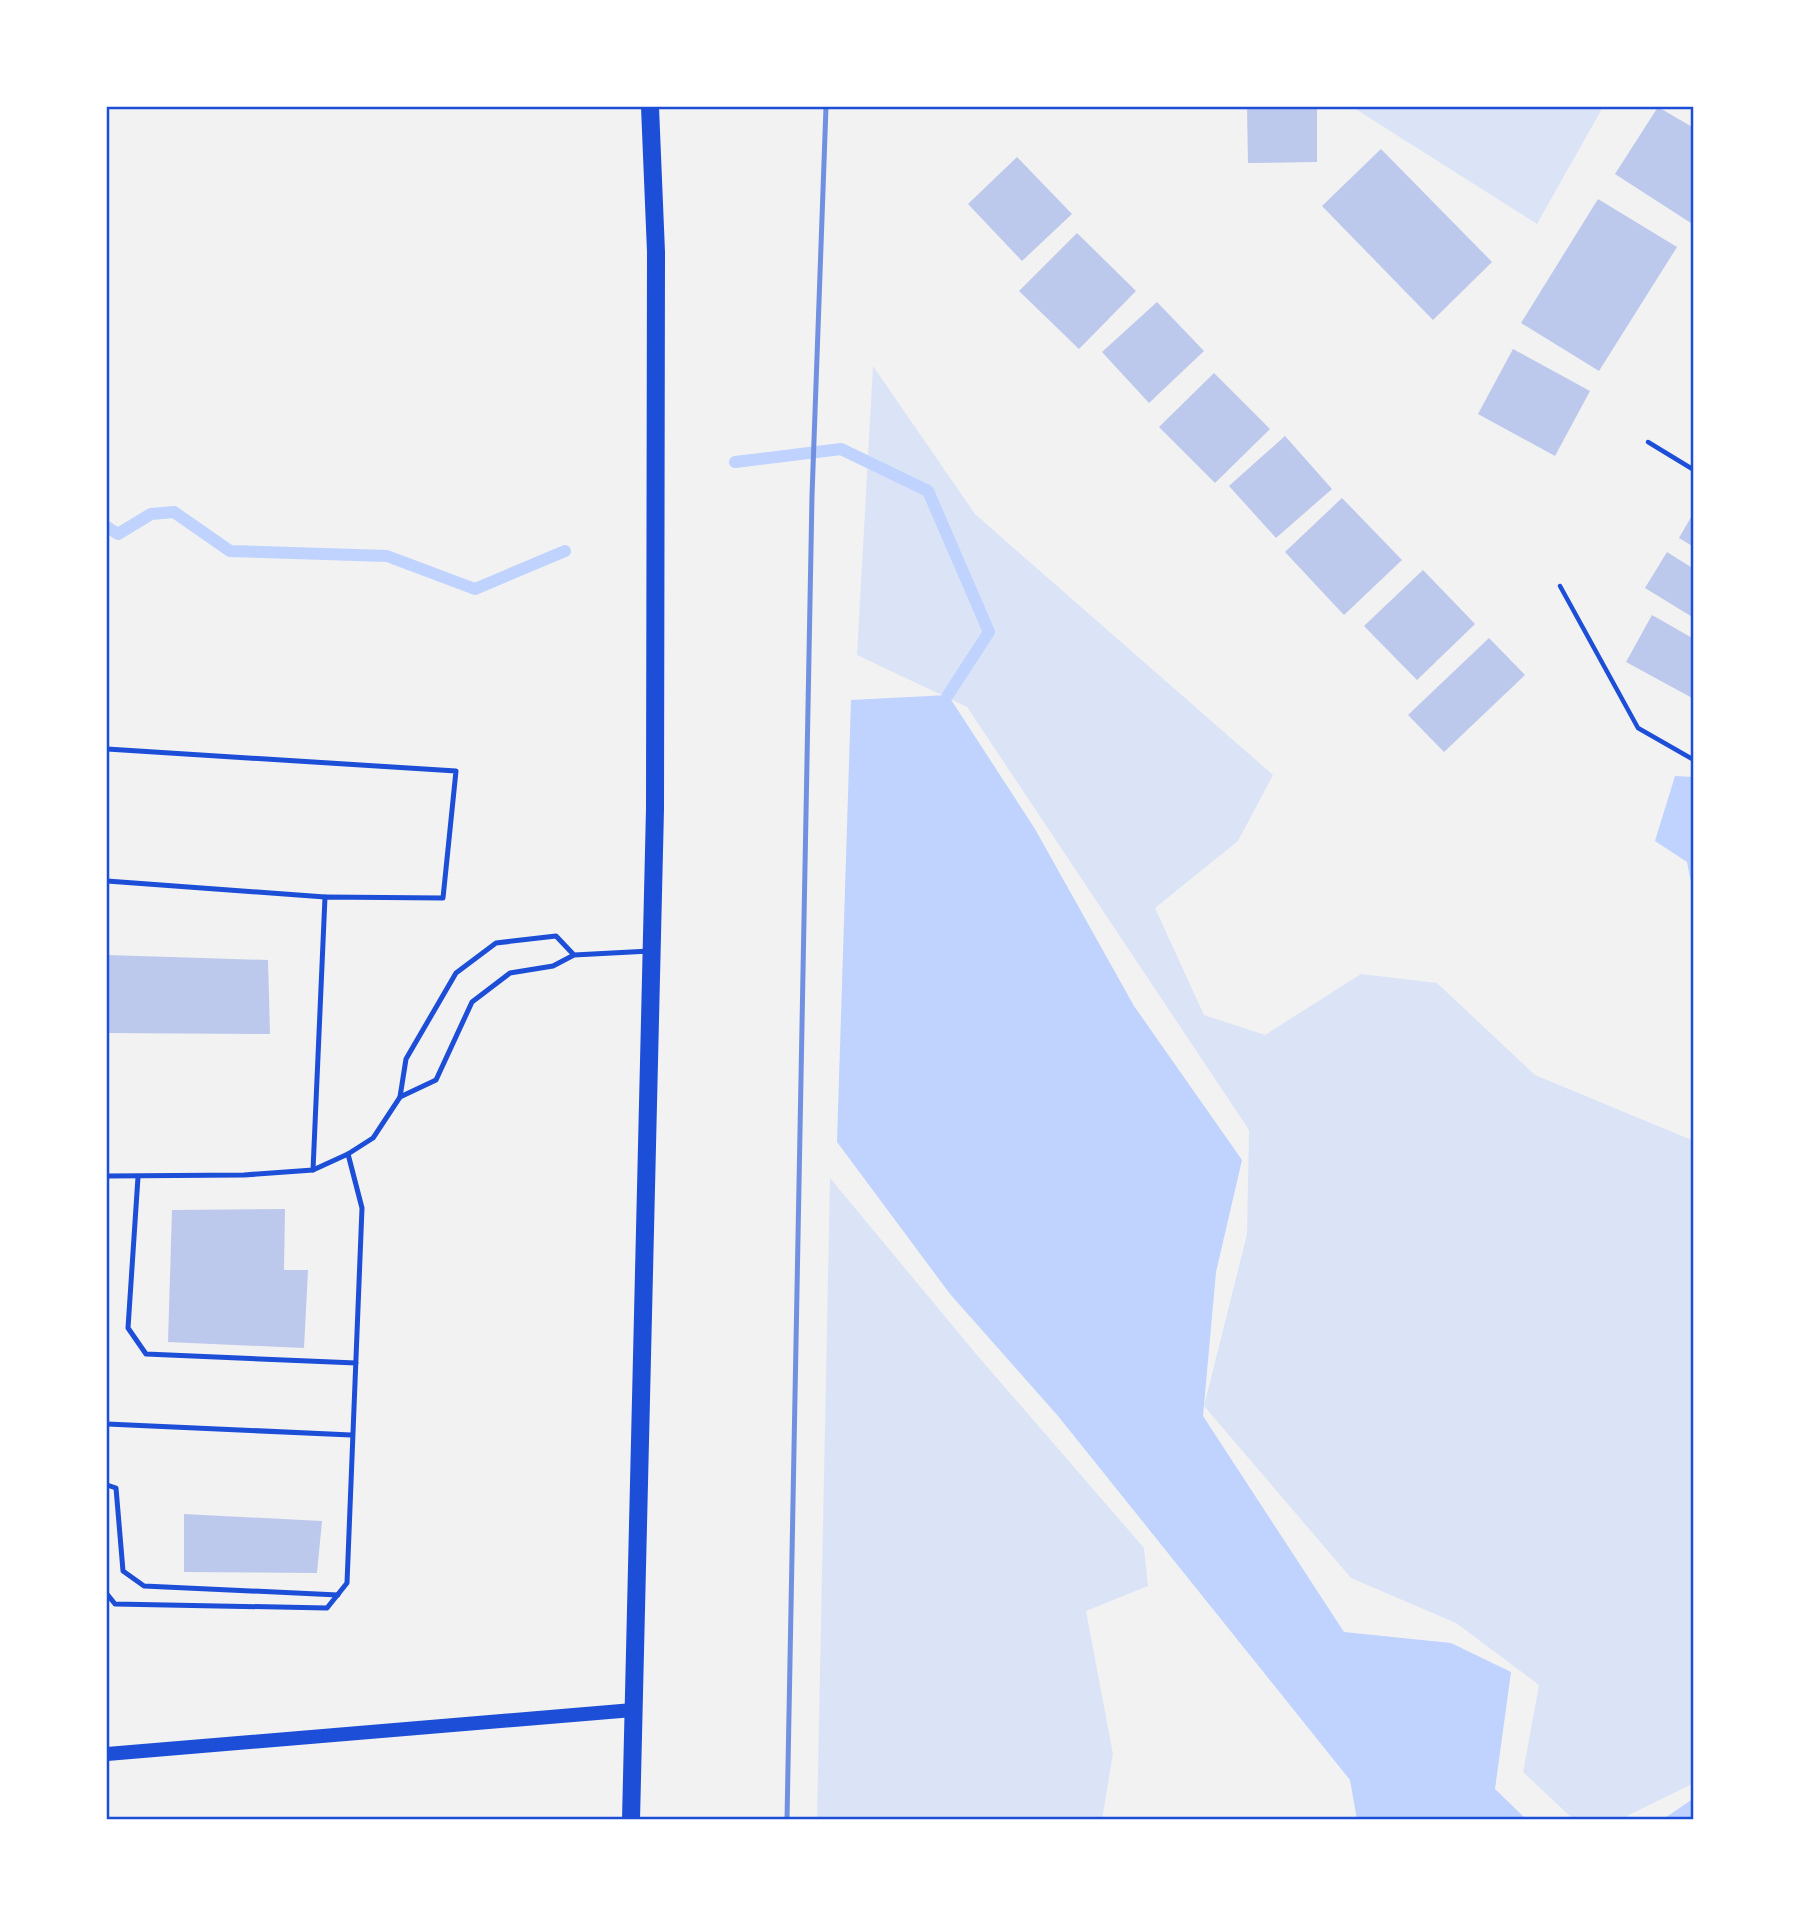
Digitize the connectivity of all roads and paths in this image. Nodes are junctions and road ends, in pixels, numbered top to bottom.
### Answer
1 (650, 107) edge
2 (1648, 442) dead end
3 (1694, 470) edge
4 (1560, 586) dead end
5 (107, 749) edge
6 (1694, 760) edge
7 (107, 881) edge
8 (325, 897) junction
9 (651, 951) junction
10 (574, 955) junction
11 (400, 1097) junction
12 (348, 1154) junction
13 (313, 1170) junction
14 (107, 1177) edge
15 (138, 1177) junction
16 (356, 1363) junction
17 (107, 1424) edge
18 (351, 1435) junction
19 (107, 1485) edge
20 (107, 1594) edge
21 (338, 1595) junction
22 (633, 1710) junction
23 (107, 1754) edge
24 (631, 1820) edge

1 - 9 main road
2 - 3 path
4 - 6 path
5 - 8 lane
7 - 8 lane
8 - 13 lane
9 - 10 lane
9 - 22 main road
10 - 11 lane
10 - 11 lane
11 - 12 lane
12 - 13 lane
12 - 16 lane
13 - 15 lane
14 - 15 lane
15 - 16 lane
16 - 18 lane
17 - 18 lane
18 - 21 lane
19 - 21 lane
20 - 21 lane
22 - 23 main road
22 - 24 main road

